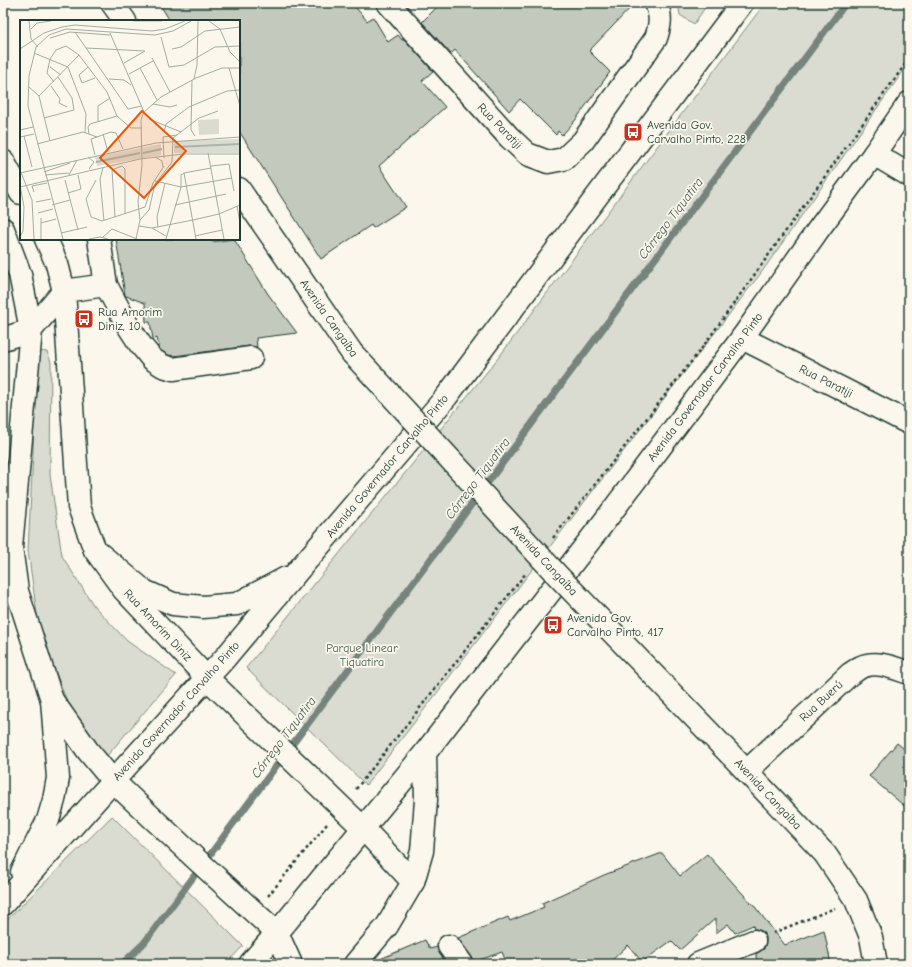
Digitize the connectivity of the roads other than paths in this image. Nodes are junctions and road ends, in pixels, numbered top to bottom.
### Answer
1 (112, 3) edge
2 (388, 3) edge
3 (742, 3) edge
4 (657, 5) edge
5 (124, 20) edge
6 (909, 103) edge
7 (874, 154) junction
8 (3, 161) edge
9 (909, 175) edge
10 (240, 190) edge
11 (20, 191) edge
12 (3, 228) edge
13 (46, 240) edge
14 (99, 240) edge
15 (106, 285) junction
16 (64, 291) junction
17 (31, 330) junction
18 (742, 338) junction
19 (3, 339) edge
20 (251, 358) dead end
21 (909, 423) edge
22 (95, 550) junction
23 (296, 573) junction
24 (909, 673) edge
25 (207, 678) junction
26 (52, 700) junction
27 (425, 753) junction
28 (747, 771) junction
29 (121, 787) junction
30 (363, 828) junction
31 (413, 882) junction
32 (6, 902) edge
33 (277, 934) junction
34 (754, 941) road end
35 (449, 946) dead end
36 (250, 964) edge
37 (291, 964) edge
38 (354, 964) edge
39 (462, 964) edge
40 (698, 964) edge
41 (876, 964) edge

1 - 5 main road
2 - 4 main road, Rua Paratiji
3 - 23 main road, Avenida Governador Carvalho Pinto
6 - 7 main road, Avenida Governador Carvalho Pinto
7 - 9 main road
7 - 18 main road, Avenida Governador Carvalho Pinto
8 - 11 main road
10 - 28 main road, Avenida Cangaíba, bridge
12 - 17 main road
13 - 16 main road, Rua Amorim Diniz
14 - 15 main road
15 - 16 main road
15 - 20 main road
16 - 17 main road
16 - 22 main road, Rua Amorim Diniz
17 - 19 main road
17 - 26 main road
18 - 21 main road, Rua Paratiji
18 - 27 main road, Avenida Governador Carvalho Pinto
22 - 23 main road
22 - 25 main road, Rua Amorim Diniz
23 - 25 main road, Avenida Governador Carvalho Pinto
24 - 28 main road, Rua Buerú
25 - 29 main road, Avenida Governador Carvalho Pinto
25 - 30 main road, Rua Amorim Diniz
26 - 29 main road
26 - 32 main road
27 - 30 main road, Avenida Governador Carvalho Pinto
27 - 31 main road
28 - 41 main road, Avenida Cangaíba
29 - 32 main road, Avenida Governador Carvalho Pinto
29 - 33 main road
30 - 31 main road, Rua Amorim Diniz
30 - 33 main road, Avenida Governador Carvalho Pinto
31 - 38 main road
33 - 36 main road, Avenida Governador Carvalho Pinto
33 - 37 main road
34 - 40 main road
35 - 39 main road

